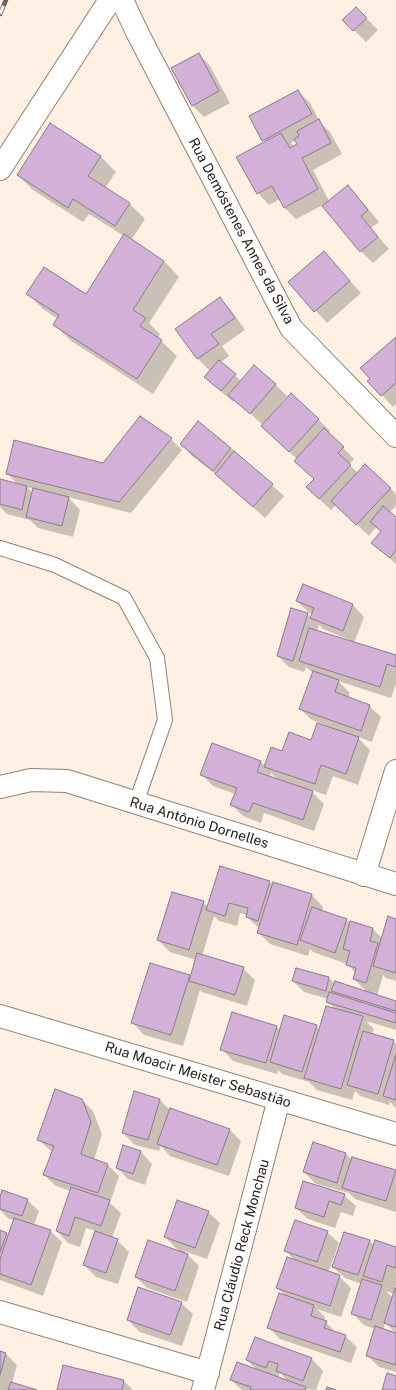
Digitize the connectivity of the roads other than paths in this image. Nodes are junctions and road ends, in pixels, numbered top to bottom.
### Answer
1 (110, 0) edge
2 (122, 0) edge
3 (0, 169) edge
4 (396, 436) edge
5 (0, 548) edge
6 (396, 771) edge
7 (0, 787) edge
8 (136, 803) junction
9 (364, 875) junction
10 (396, 884) edge
11 (0, 1016) edge
12 (279, 1099) junction
13 (396, 1134) edge
14 (0, 1312) edge
15 (206, 1382) edge

1 - 3 street
2 - 4 street, Rua Demóstenes Annes da Silva
5 - 8 lane
6 - 9 street
7 - 8 street, Rua Antônio Dornelles
8 - 9 street, Rua Antônio Dornelles
9 - 10 street, Rua Antônio Dornelles
11 - 12 street, Rua Moacir Meister Sebastião
12 - 13 street, Rua Moacir Meister Sebastião
12 - 15 street, Rua Cláudio Reck Monchau
14 - 15 street

